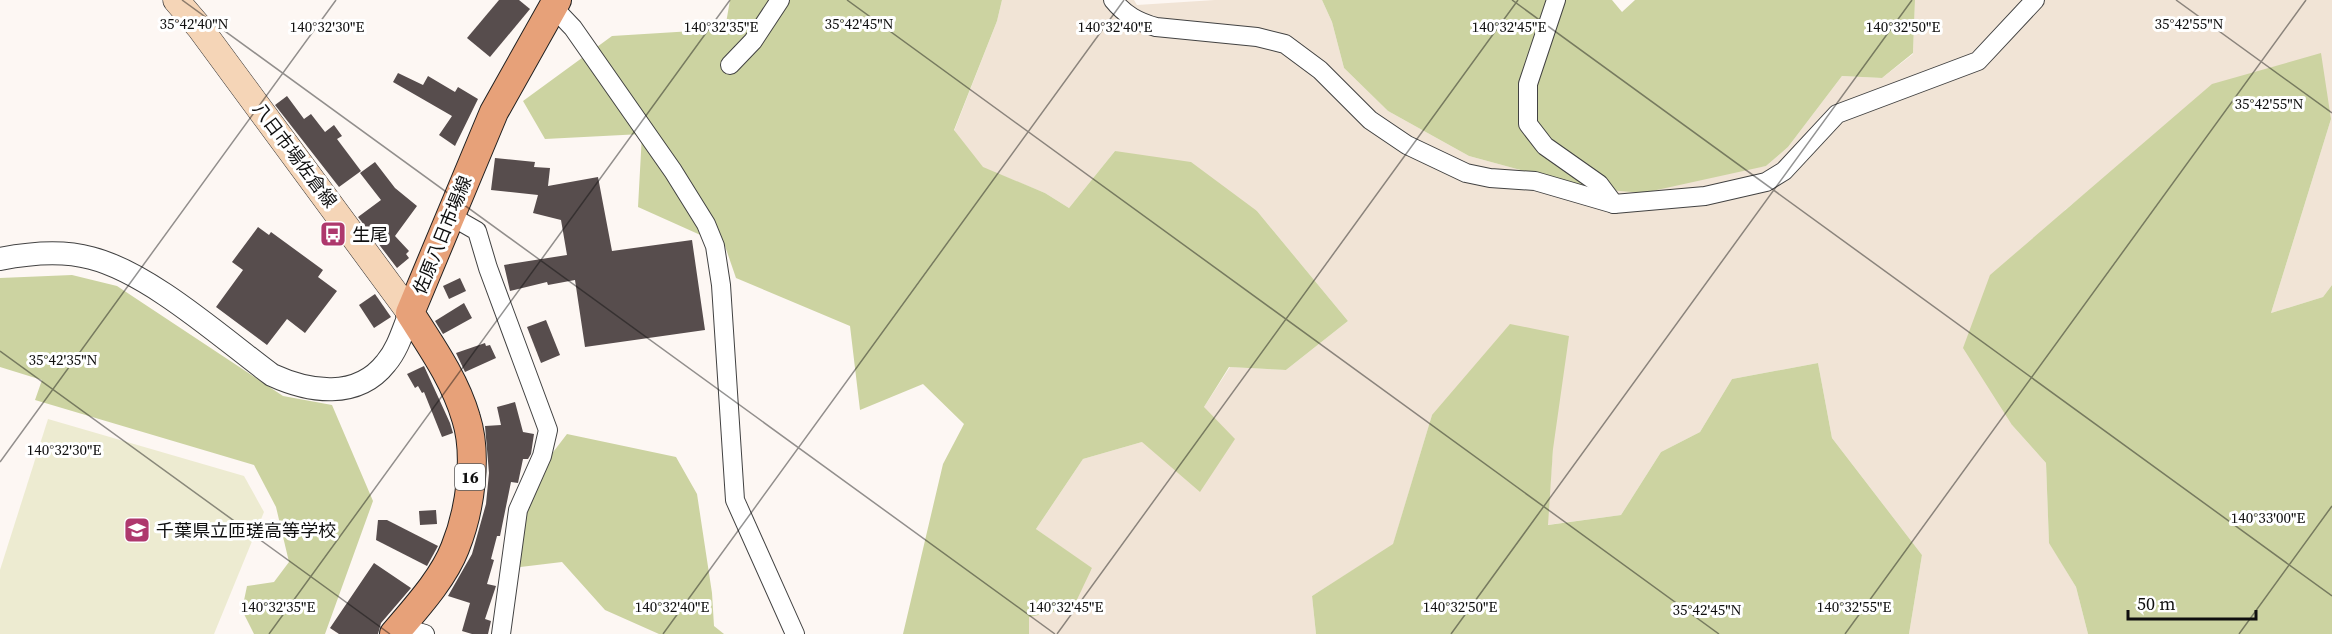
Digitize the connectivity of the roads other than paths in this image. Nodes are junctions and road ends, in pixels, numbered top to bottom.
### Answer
1 (176, 0) edge
2 (780, 0) edge
3 (1113, 0) edge
4 (1556, 0) edge
5 (2035, 0) edge
6 (555, 3) edge
7 (730, 65) dead end
8 (1614, 204) junction
9 (449, 215) junction
10 (0, 259) edge
11 (410, 313) junction
12 (407, 632) edge
13 (501, 634) edge
14 (795, 634) edge

1 - 11 main road, 八日市場佐倉線
2 - 7 street
3 - 8 street
4 - 8 street
5 - 8 street
6 - 9 main road, 佐原八日市場線
6 - 14 street
9 - 11 main road, 佐原八日市場線
9 - 13 street
10 - 11 street
11 - 12 main road, 佐原八日市場線 / 16

